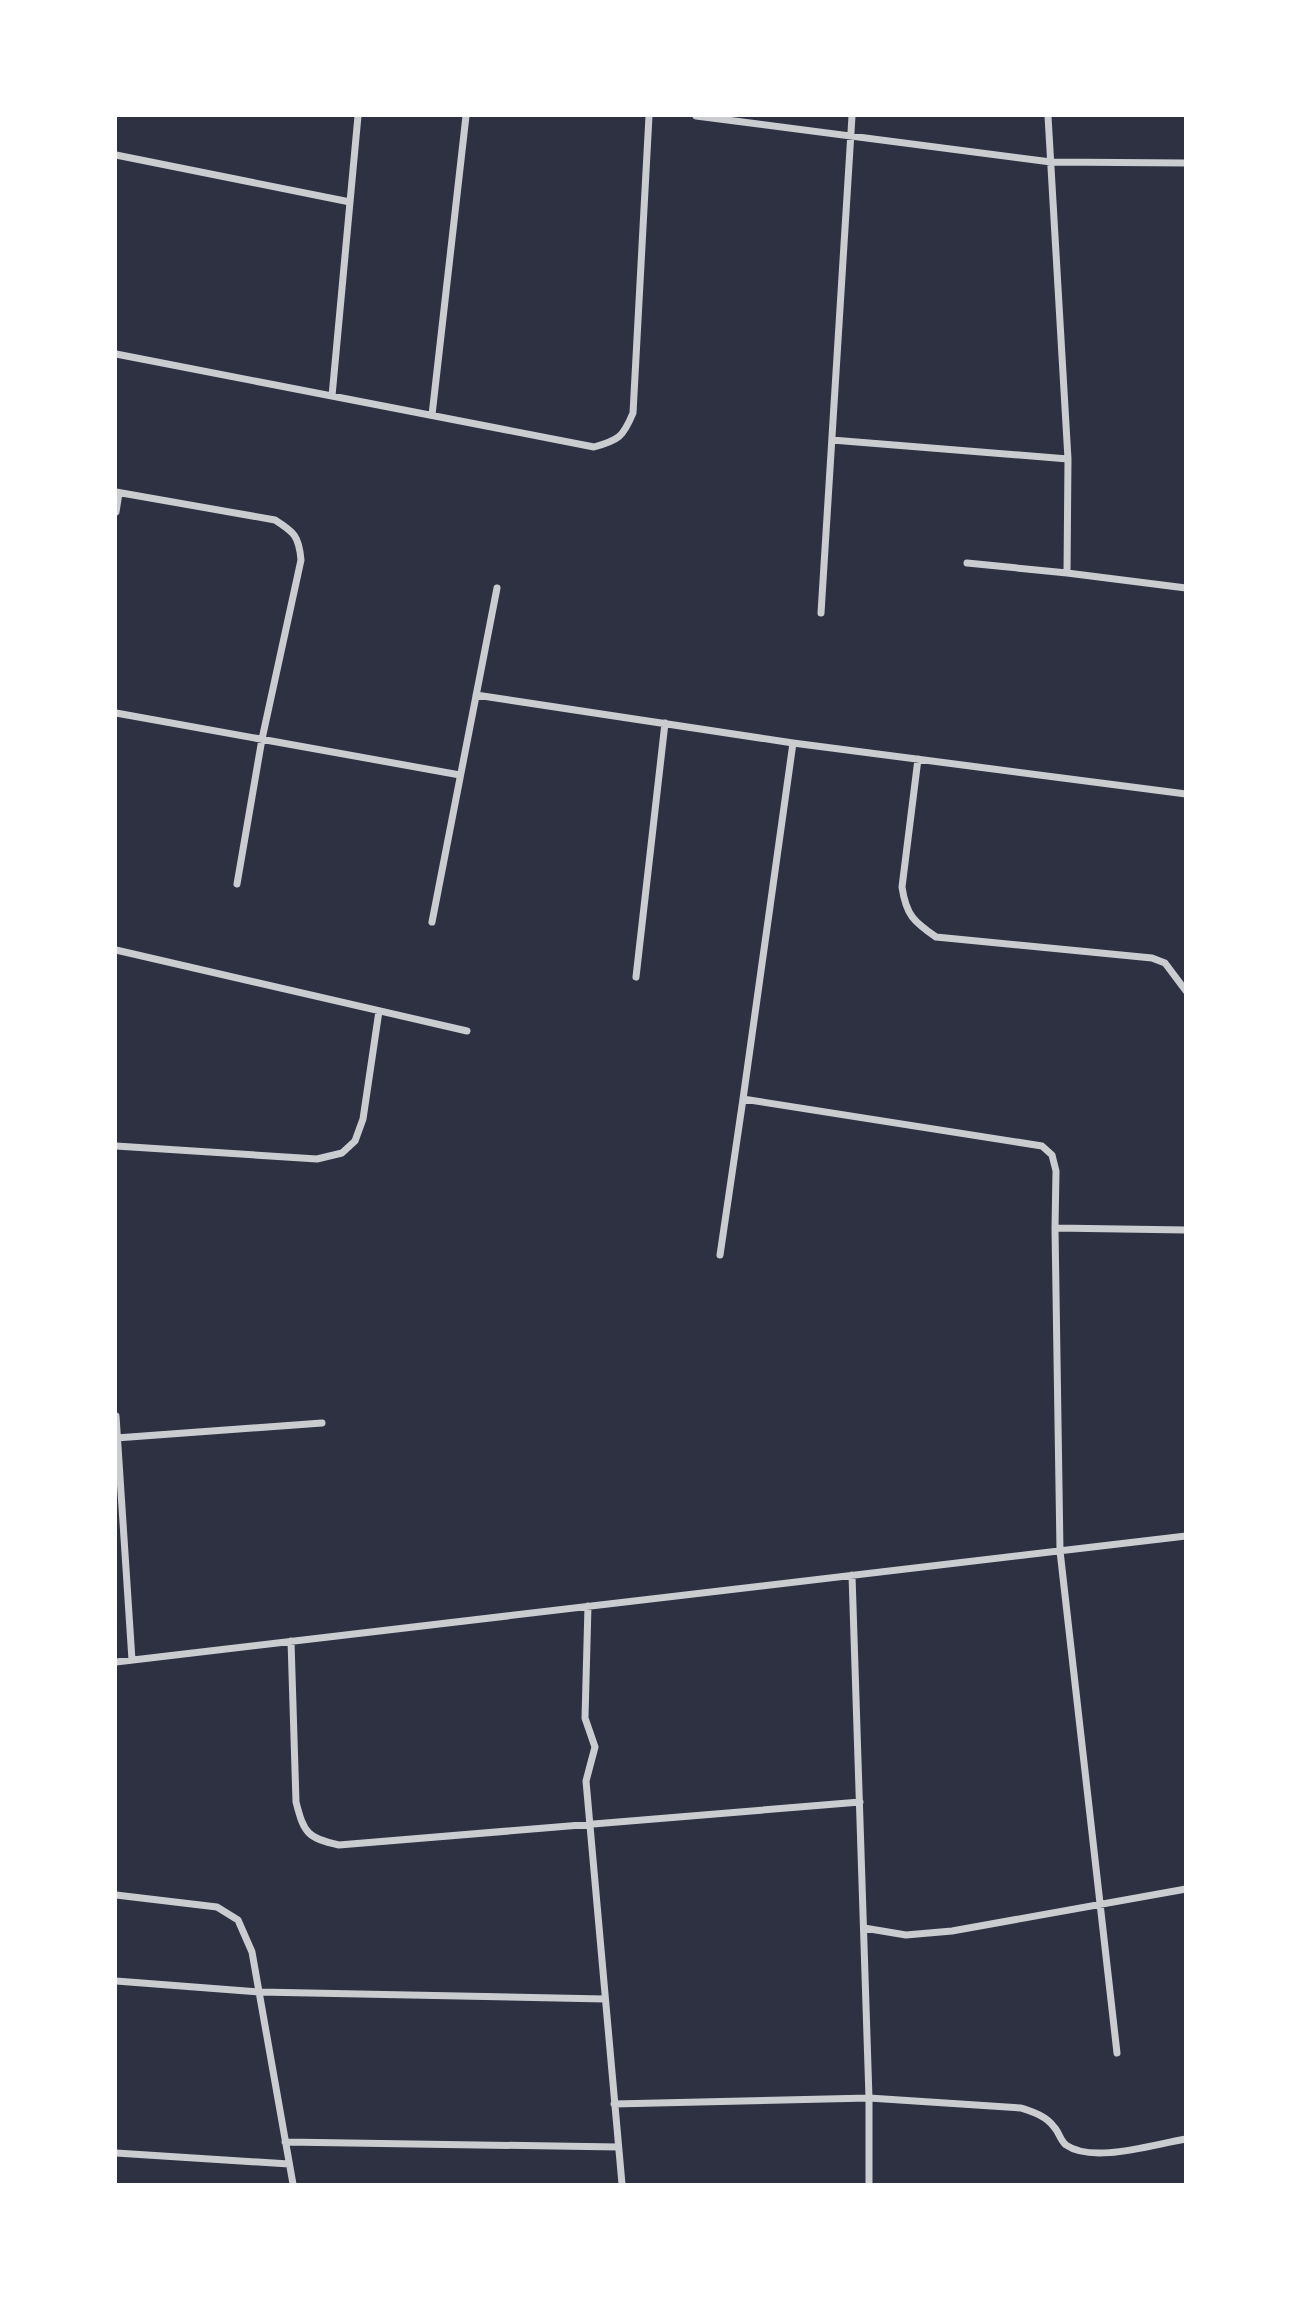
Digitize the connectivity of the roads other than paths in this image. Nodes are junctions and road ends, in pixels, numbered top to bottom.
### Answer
1 (358, 116) edge
2 (466, 116) edge
3 (649, 116) edge
4 (696, 116) edge
5 (852, 116) edge
6 (1048, 116) edge
7 (851, 136) junction
8 (116, 155) edge
9 (1051, 162) junction
10 (1185, 163) edge
11 (350, 202) junction
12 (116, 354) edge
13 (332, 396) junction
14 (432, 415) junction
15 (832, 440) junction
16 (1068, 459) junction
17 (117, 492) edge
18 (116, 512) edge
19 (967, 563) dead end
20 (1067, 573) junction
21 (497, 588) dead end
22 (1185, 588) edge
23 (821, 612) dead end
24 (476, 695) junction
25 (116, 713) edge
26 (665, 723) junction
27 (262, 739) junction
28 (793, 743) junction
29 (918, 759) junction
30 (460, 775) junction
31 (1185, 794) edge
32 (237, 884) dead end
33 (432, 922) dead end
34 (116, 950) edge
35 (636, 977) dead end
36 (1185, 991) edge
37 (379, 1011) junction
38 (467, 1031) dead end
39 (743, 1099) junction
40 (116, 1146) edge
41 (1055, 1228) junction
42 (1185, 1230) edge
43 (720, 1255) dead end
44 (116, 1416) edge
45 (322, 1423) dead end
46 (116, 1438) edge
47 (1185, 1536) edge
48 (1060, 1551) junction
49 (852, 1575) junction
50 (588, 1606) junction
51 (291, 1642) junction
52 (132, 1660) junction
53 (116, 1662) edge
54 (860, 1802) junction
55 (589, 1824) junction
56 (1185, 1889) edge
57 (116, 1895) edge
58 (1099, 1904) junction
59 (864, 1928) junction
60 (116, 1981) edge
61 (259, 1992) junction
62 (605, 1999) junction
63 (1117, 2053) dead end
64 (869, 2098) junction
65 (614, 2104) junction
66 (1185, 2139) edge
67 (285, 2142) junction
68 (618, 2147) junction
69 (116, 2153) edge
70 (289, 2164) junction
71 (293, 2185) edge
72 (622, 2185) edge
73 (869, 2185) edge

1 - 11 street
2 - 14 street
3 - 14 street
4 - 7 street
5 - 7 street
6 - 9 street
7 - 9 street
7 - 15 street
8 - 11 street
9 - 10 street
9 - 16 street
11 - 13 street
12 - 13 street
13 - 14 street
15 - 16 street
15 - 23 street
16 - 20 street
17 - 18 street
17 - 27 street
19 - 20 street
20 - 22 street
21 - 24 street
24 - 26 street
24 - 30 street
25 - 27 street
26 - 28 street
26 - 35 street
27 - 30 street
27 - 32 street
28 - 29 street
28 - 39 street
29 - 31 street
29 - 36 street
30 - 33 street
34 - 37 street
37 - 38 street
37 - 40 street
39 - 41 street
39 - 43 street
41 - 42 street
41 - 48 street
44 - 46 street
45 - 46 street
46 - 52 street
47 - 48 street
48 - 49 street
48 - 58 street
49 - 50 street
49 - 54 street
50 - 51 street
50 - 55 street
51 - 52 street
51 - 55 street
52 - 53 street
54 - 55 street
54 - 59 street
55 - 62 street
56 - 58 street
57 - 61 street
58 - 59 street
58 - 63 street
59 - 64 street
60 - 61 street
61 - 62 street
61 - 67 street
62 - 65 street
64 - 65 street
64 - 66 street
64 - 73 street
65 - 68 street
67 - 68 street
67 - 70 street
68 - 72 street
69 - 70 street
70 - 71 street

